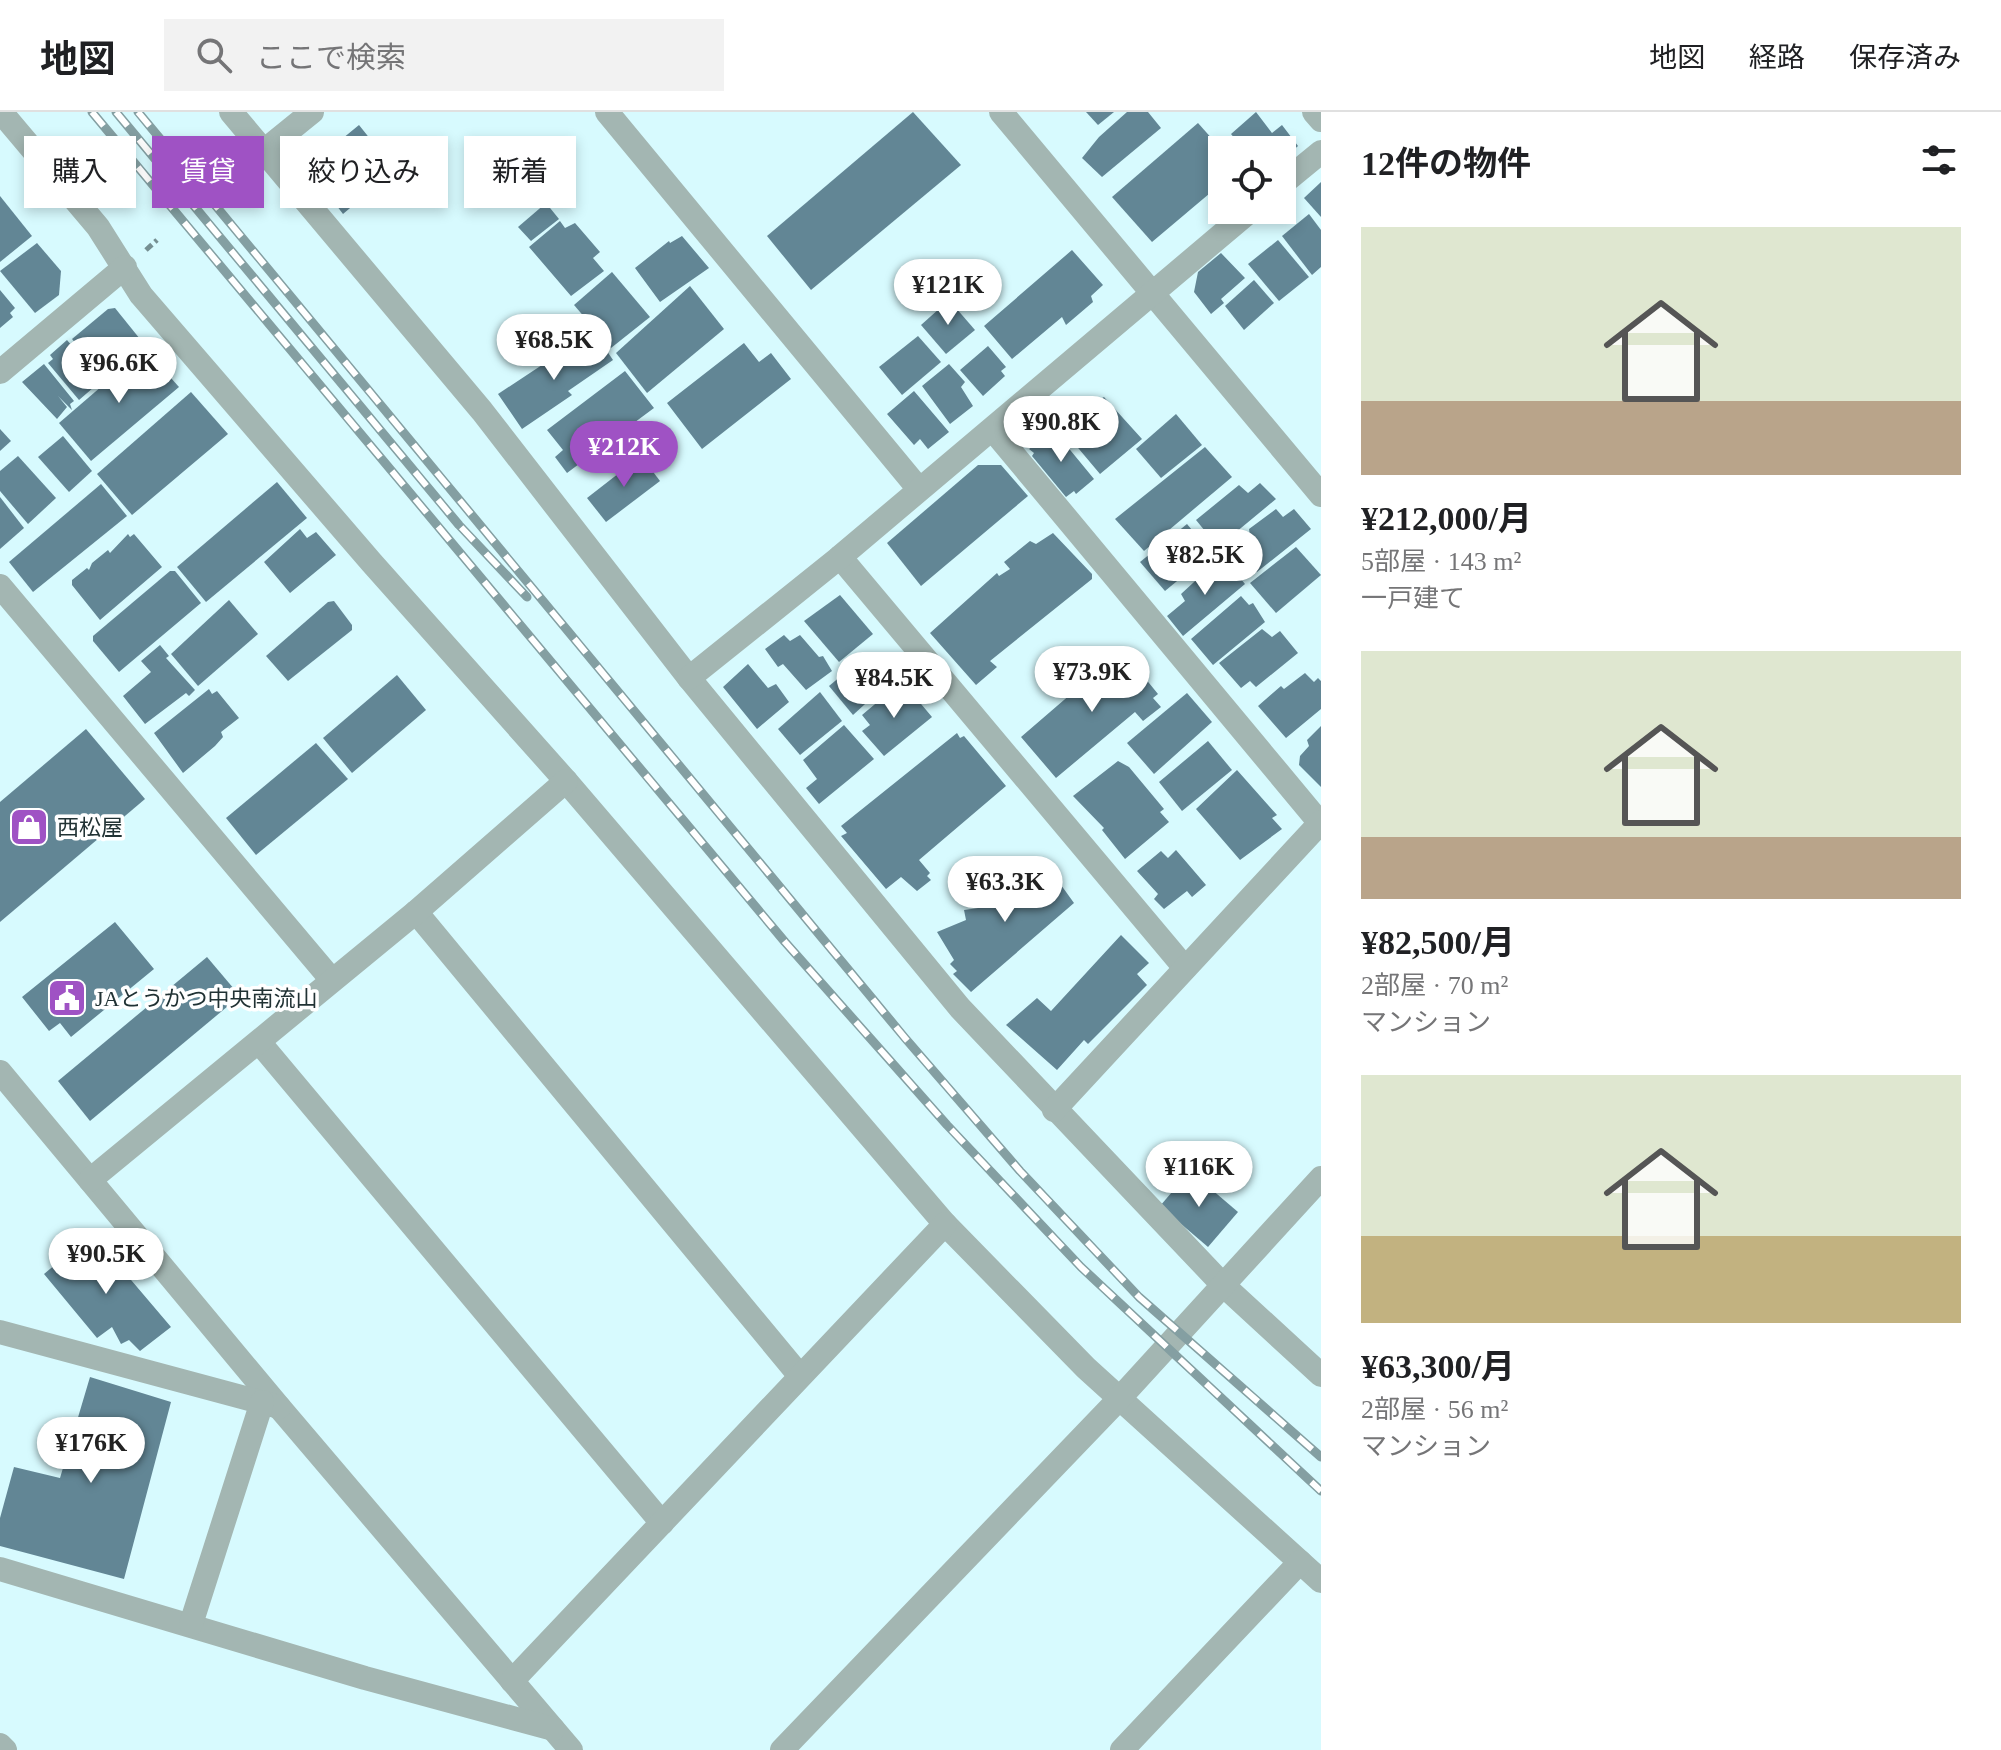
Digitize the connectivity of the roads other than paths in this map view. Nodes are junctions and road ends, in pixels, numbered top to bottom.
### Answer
1 (1, 112) edge
2 (231, 112) edge
3 (312, 112) edge
4 (607, 112) edge
5 (1001, 112) edge
6 (1314, 112) edge
7 (1321, 120) edge
8 (265, 150) junction
9 (1321, 152) edge
10 (1296, 173) edge
11 (1234, 224) edge
12 (125, 267) junction
13 (1152, 292) junction
14 (0, 372) edge
15 (993, 430) junction
16 (918, 488) junction
17 (1321, 495) edge
18 (840, 557) junction
19 (0, 586) edge
20 (689, 678) junction
21 (566, 781) junction
22 (1320, 822) edge
23 (416, 912) junction
24 (1185, 968) junction
25 (331, 979) junction
26 (259, 1042) junction
27 (0, 1072) edge
28 (1054, 1110) junction
29 (1321, 1178) edge
30 (90, 1180) junction
31 (945, 1224) junction
32 (1222, 1284) junction
33 (0, 1332) edge
34 (1321, 1375) edge
35 (800, 1376) junction
36 (1119, 1399) junction
37 (270, 1405) junction
38 (662, 1523) junction
39 (1300, 1562) junction
40 (0, 1569) edge
41 (1321, 1581) edge
42 (191, 1624) junction
43 (512, 1681) junction
44 (553, 1729) junction
45 (0, 1745) edge
46 (5, 1750) edge
47 (571, 1750) edge
48 (782, 1750) edge
49 (1122, 1750) edge

1 - 12 street
2 - 8 street
3 - 8 street
4 - 16 street
5 - 13 street
6 - 7 street
8 - 20 street
9 - 10 street
11 - 13 street
12 - 14 street
12 - 21 street
13 - 15 street
13 - 17 street
15 - 16 street
15 - 22 street
16 - 18 street
18 - 20 street
18 - 24 street
19 - 25 street
20 - 28 street
21 - 23 street
21 - 31 street
22 - 24 street
23 - 25 street
23 - 35 street
24 - 28 street
25 - 26 street
26 - 30 street
26 - 38 street
27 - 30 street
28 - 32 street
29 - 32 street
30 - 37 street
31 - 35 street
31 - 36 street
32 - 34 street
32 - 36 street
33 - 37 street
35 - 38 street
36 - 39 street
36 - 48 street
37 - 42 street
37 - 43 street
38 - 43 street
39 - 41 street
39 - 49 street
40 - 42 street
42 - 44 street
43 - 44 street
44 - 47 street
45 - 46 street

